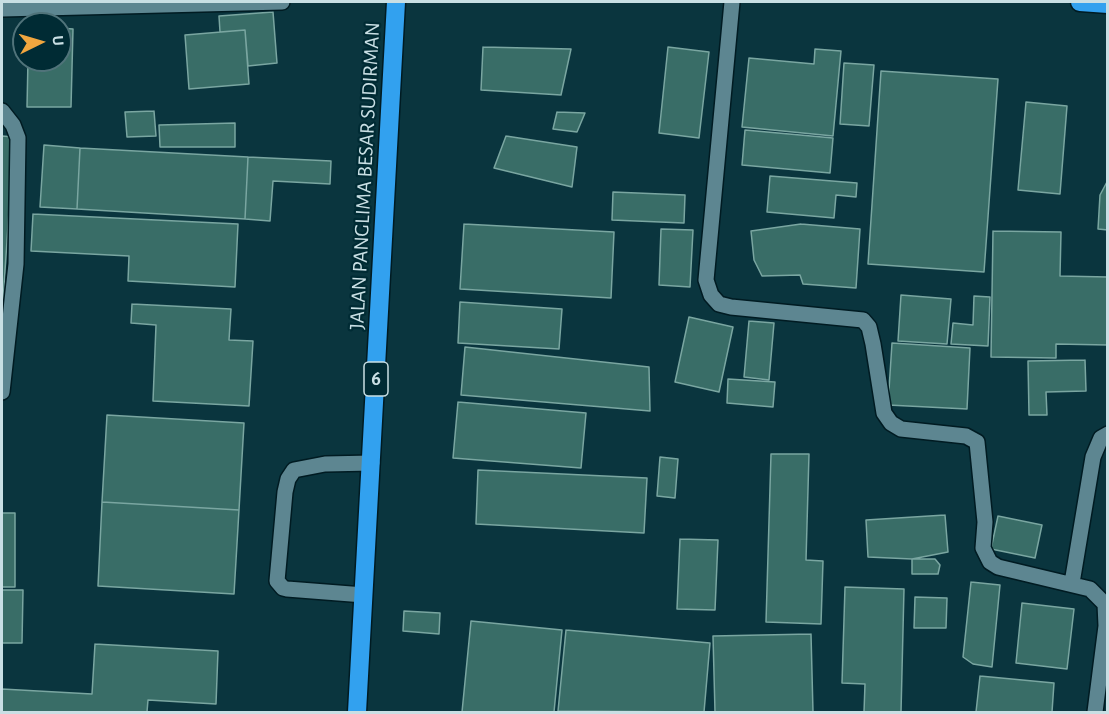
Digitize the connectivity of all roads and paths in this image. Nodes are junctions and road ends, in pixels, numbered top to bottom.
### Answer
1 (282, 2) edge
2 (396, 2) edge
3 (732, 2) edge
4 (1080, 2) edge
5 (1107, 4) edge
6 (2, 9) edge
7 (2, 111) edge
8 (2, 392) edge
9 (1107, 434) edge
10 (372, 463) junction
11 (1072, 583) junction
12 (364, 595) junction
13 (357, 712) edge
14 (1095, 712) edge

1 - 6 street
2 - 10 highway, JALAN PANGLIMA BESAR SUDIRMAN / 6
3 - 11 street
4 - 5 highway
7 - 8 street
9 - 11 street
10 - 12 highway, JALAN PANGLIMA BESAR SUDIRMAN / 6
10 - 12 street
11 - 14 street
12 - 13 highway, JALAN PANGLIMA BESAR SUDIRMAN / 6

